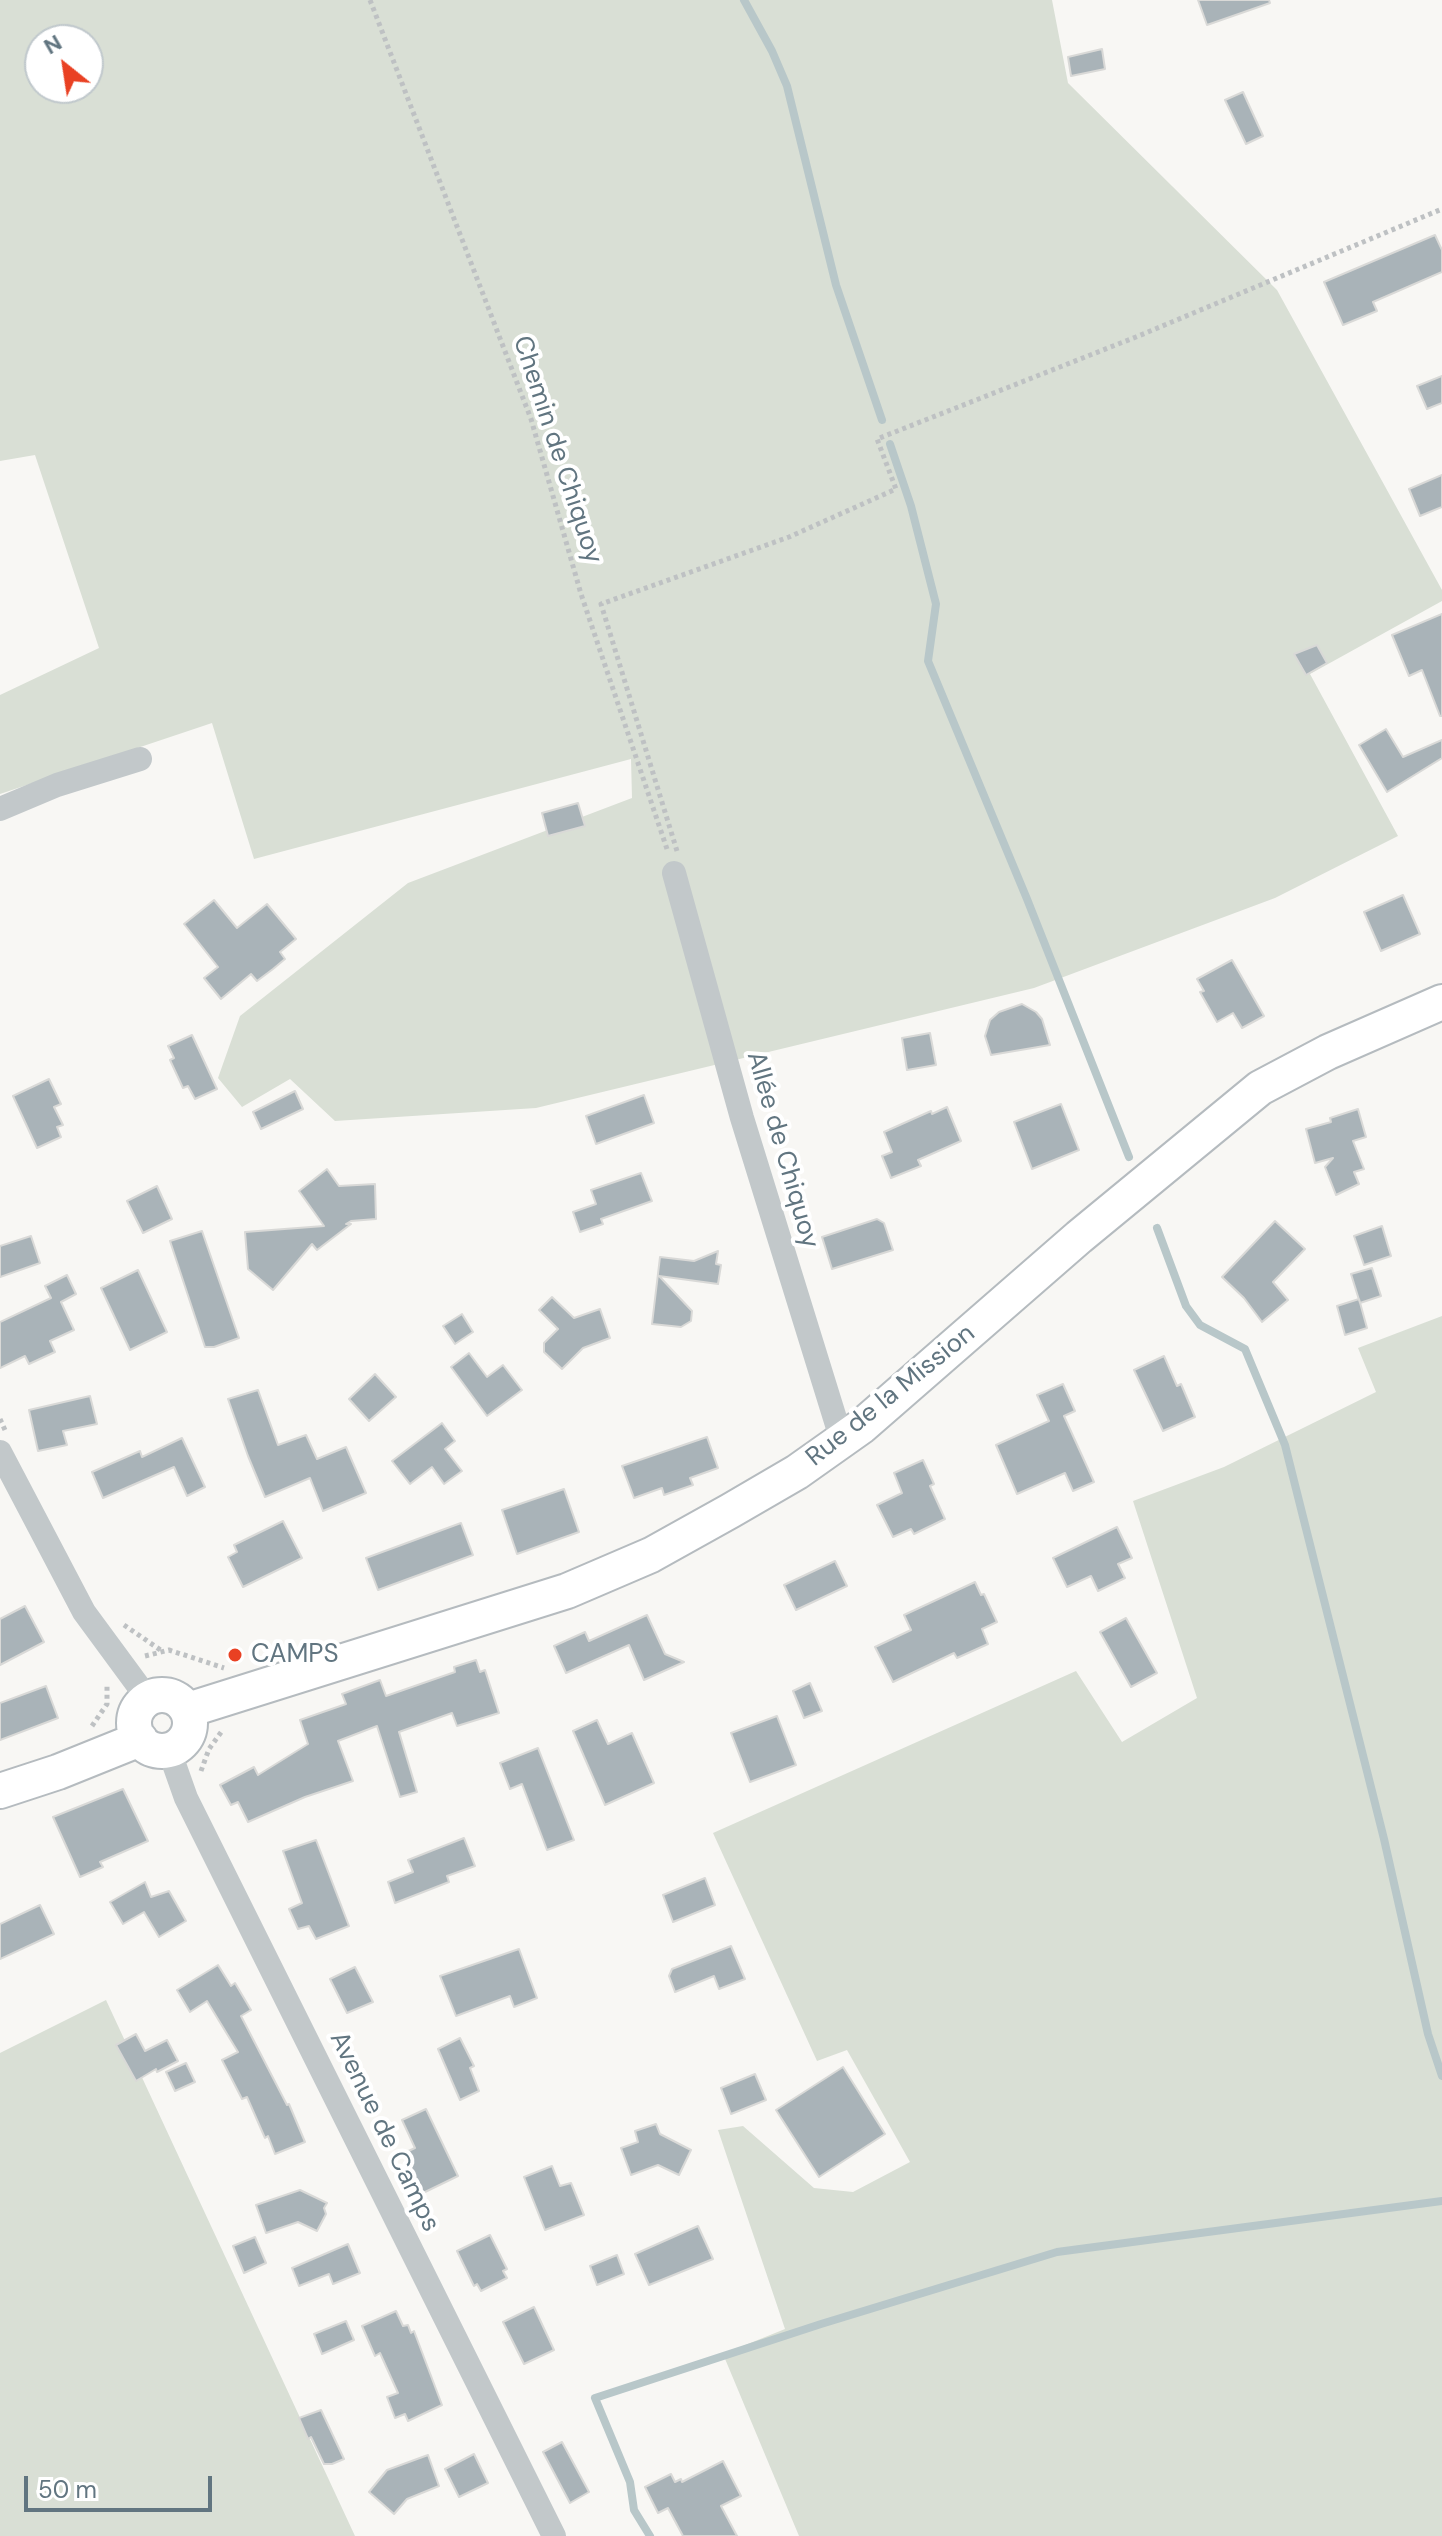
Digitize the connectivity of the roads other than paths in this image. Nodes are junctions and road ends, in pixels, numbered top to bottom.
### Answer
1 (140, 759) dead end
2 (0, 809) edge
3 (674, 873) road end
4 (1442, 1002) edge
5 (842, 1441) junction
6 (0, 1452) edge
7 (148, 1699) junction
8 (188, 1710) junction
9 (154, 1745) junction
10 (0, 1791) edge
11 (554, 2536) edge

1 - 2 street
3 - 5 street, Allée de Chiquoy
4 - 5 main road, Rue de la Mission
5 - 8 main road, Rue de la Mission
6 - 7 street
7 - 8 main road
7 - 9 main road
8 - 9 main road
9 - 10 main road
9 - 11 street, Avenue de Camps

